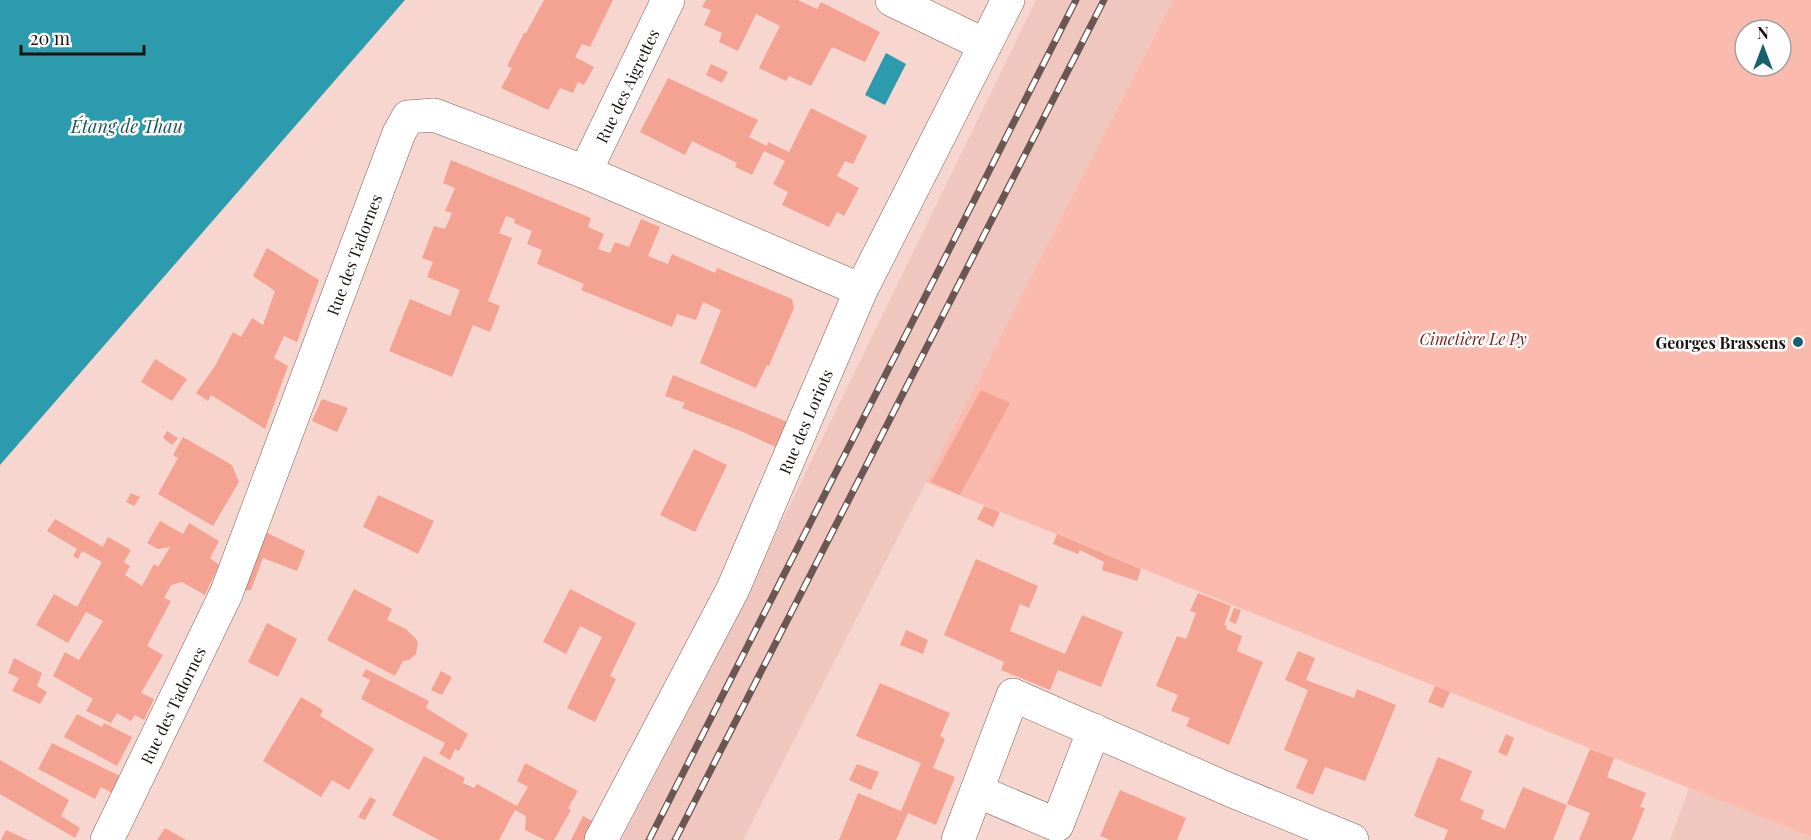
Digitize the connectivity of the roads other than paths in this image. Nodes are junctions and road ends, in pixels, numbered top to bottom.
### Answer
1 (668, 0) edge
2 (892, 0) edge
3 (1008, 0) edge
4 (985, 45) junction
5 (585, 172) junction
6 (861, 290) junction
7 (1094, 730) junction
8 (977, 791) junction
9 (106, 840) edge
10 (602, 840) edge
11 (958, 840) edge
12 (1352, 840) edge

1 - 5 street, Rue des Aigrettes
2 - 4 street
3 - 4 street, Rue des Loriots
4 - 6 street, Rue des Loriots
5 - 6 street, Rue des Tadornes
5 - 9 street, Rue des Tadornes
6 - 10 street, Rue des Loriots
7 - 8 street
7 - 8 street
7 - 12 street
8 - 11 street

